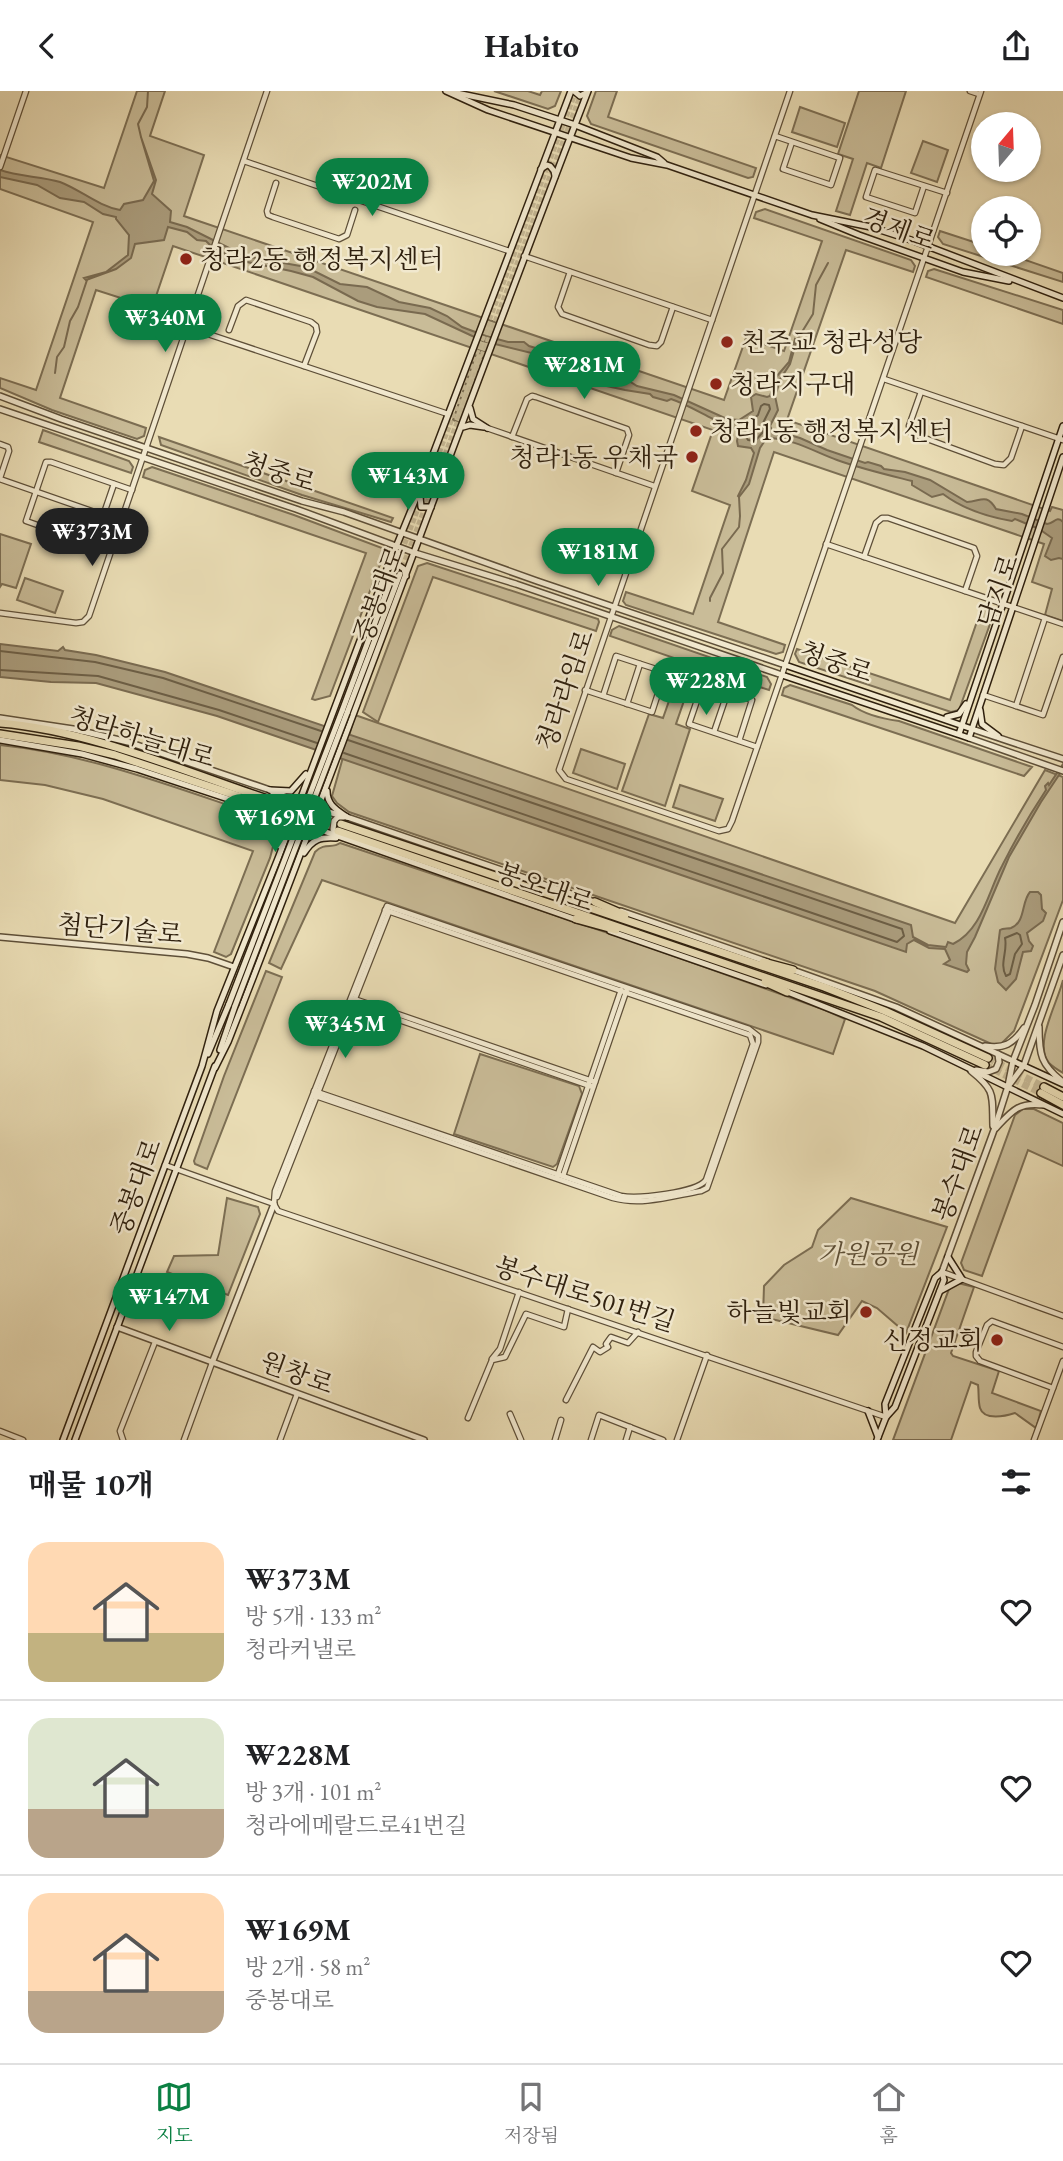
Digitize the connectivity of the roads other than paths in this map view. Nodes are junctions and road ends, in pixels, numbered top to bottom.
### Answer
1 (26, 91) edge
2 (267, 91) edge
3 (448, 91) edge
4 (572, 91) edge
5 (588, 91) edge
6 (790, 91) edge
7 (970, 91) edge
8 (980, 93) edge
9 (559, 120) junction
10 (575, 125) junction
11 (554, 132) junction
12 (775, 136) junction
13 (570, 138) junction
14 (793, 142) junction
15 (244, 161) junction
16 (667, 165) junction
17 (0, 167) edge
18 (273, 171) junction
19 (540, 171) junction
20 (285, 175) junction
21 (555, 176) junction
22 (276, 183) junction
23 (924, 186) junction
24 (947, 193) junction
25 (755, 195) junction
26 (352, 198) junction
27 (364, 202) junction
28 (355, 210) junction
29 (812, 215) junction
30 (928, 246) junction
31 (509, 251) junction
32 (524, 256) junction
33 (924, 258) junction
34 (570, 272) junction
35 (1016, 281) junction
36 (1061, 298) edge
37 (673, 307) junction
38 (712, 320) junction
39 (187, 327) junction
40 (229, 330) junction
41 (216, 337) junction
42 (233, 342) junction
43 (304, 366) junction
44 (884, 379) junction
45 (921, 391) junction
46 (0, 396) edge
47 (470, 404) junction
48 (0, 409) edge
49 (448, 414) junction
50 (1021, 426) junction
51 (1063, 426) edge
52 (488, 428) junction
53 (461, 429) junction
54 (512, 437) junction
55 (1061, 439) edge
56 (0, 444) edge
57 (147, 448) junction
58 (144, 457) junction
59 (1063, 457) edge
60 (616, 473) junction
61 (0, 479) edge
62 (114, 484) junction
63 (421, 486) junction
64 (654, 487) junction
65 (132, 490) junction
66 (36, 491) junction
67 (431, 506) junction
68 (103, 515) junction
69 (402, 533) junction
70 (419, 539) junction
71 (826, 544) junction
72 (93, 545) junction
73 (396, 546) junction
74 (111, 551) junction
75 (415, 552) junction
76 (864, 557) junction
77 (397, 572) junction
78 (965, 591) junction
79 (1003, 604) junction
80 (1012, 607) junction
81 (613, 608) junction
82 (0, 613) edge
83 (610, 617) junction
84 (1045, 618) junction
85 (1063, 624) edge
86 (1063, 657) edge
87 (640, 664) junction
88 (785, 665) junction
89 (782, 675) junction
90 (585, 690) junction
91 (728, 691) junction
92 (983, 695) junction
93 (603, 696) junction
94 (971, 700) junction
95 (627, 704) junction
96 (980, 704) junction
97 (1016, 706) junction
98 (941, 717) junction
99 (0, 721) edge
100 (962, 726) junction
101 (972, 729) junction
102 (714, 733) junction
103 (0, 734) edge
104 (959, 734) junction
105 (998, 736) junction
106 (969, 738) junction
107 (0, 740) edge
108 (739, 741) junction
109 (757, 747) junction
110 (1063, 759) edge
111 (310, 768) junction
112 (1063, 771) edge
113 (332, 775) junction
114 (270, 790) junction
115 (298, 802) junction
116 (267, 806) junction
117 (317, 809) junction
118 (347, 817) junction
119 (292, 820) junction
120 (312, 827) junction
121 (339, 831) junction
122 (279, 856) junction
123 (297, 865) junction
124 (595, 902) junction
125 (576, 919) junction
126 (1063, 922) edge
127 (0, 937) edge
128 (684, 939) junction
129 (703, 946) junction
130 (680, 948) junction
131 (700, 955) junction
132 (1063, 955) edge
133 (234, 967) junction
134 (793, 970) junction
135 (624, 989) junction
136 (788, 992) junction
137 (352, 1001) junction
138 (232, 1005) junction
139 (1030, 1020) junction
140 (1039, 1023) junction
141 (975, 1043) junction
142 (998, 1054) junction
143 (1013, 1061) junction
144 (963, 1065) junction
145 (1024, 1065) junction
146 (202, 1066) junction
147 (215, 1068) junction
148 (976, 1070) junction
149 (1063, 1083) edge
150 (591, 1084) junction
151 (1008, 1086) junction
152 (315, 1094) junction
153 (1063, 1097) edge
154 (1063, 1105) edge
155 (1049, 1106) junction
156 (1063, 1114) edge
157 (993, 1131) junction
158 (165, 1165) junction
159 (177, 1169) junction
160 (560, 1177) junction
161 (274, 1204) junction
162 (948, 1257) junction
163 (942, 1272) junction
164 (962, 1279) junction
165 (940, 1291) junction
166 (519, 1292) junction
167 (568, 1309) junction
168 (1063, 1316) edge
169 (117, 1327) junction
170 (638, 1332) junction
171 (156, 1342) junction
172 (1063, 1347) edge
173 (707, 1355) junction
174 (492, 1360) junction
175 (1063, 1361) edge
176 (212, 1363) junction
177 (1053, 1388) junction
178 (297, 1394) junction
179 (566, 1400) dead end
180 (868, 1411) junction
181 (510, 1414) dead end
182 (886, 1417) junction
183 (468, 1418) dead end
184 (561, 1420) dead end
185 (630, 1427) junction
186 (0, 1431) edge
187 (878, 1439) edge
188 (23, 1440) edge
189 (63, 1440) edge
190 (75, 1440) edge
191 (123, 1440) edge
192 (184, 1440) edge
193 (280, 1440) edge
194 (424, 1440) edge
195 (521, 1440) edge
196 (555, 1440) edge
197 (591, 1440) edge
198 (626, 1440) edge
199 (663, 1440) edge
200 (677, 1440) edge
201 (1034, 1440) edge

1 - 17 street
2 - 15 street
3 - 9 main road, 경제로
3 - 11 main road, 경제로
4 - 5 main road
4 - 9 main road, 중봉대로
5 - 10 main road, 중봉대로
6 - 12 street
7 - 8 street
8 - 24 street
9 - 10 main road, 경제로
9 - 11 main road, 중봉대로
10 - 13 main road, 중봉대로
10 - 16 main road, 경제로
11 - 13 main road, 경제로
11 - 19 main road, 중봉대로
12 - 14 street
12 - 25 street
13 - 16 main road, 경제로
13 - 21 main road, 중봉대로
14 - 14 street
15 - 18 street
15 - 39 street
16 - 25 main road, 경제로
18 - 20 street
18 - 22 street
19 - 21 main road
19 - 31 main road, 중봉대로
20 - 22 street
20 - 26 street
21 - 32 main road, 중봉대로
22 - 28 street
23 - 23 street
23 - 24 street
24 - 30 street
25 - 29 main road, 경제로
25 - 38 street
26 - 27 street
26 - 28 street
27 - 28 street
27 - 31 street
29 - 30 main road, 경제로
29 - 33 main road, 경제로
30 - 33 street
30 - 35 main road, 경제로
31 - 49 main road, 중봉대로
32 - 34 street
32 - 47 main road, 중봉대로
33 - 35 main road, 경제로
33 - 44 street
34 - 37 street
34 - 37 street
35 - 36 main road, 경제로
37 - 38 street
38 - 64 street, 청라라임로
39 - 41 street
39 - 57 street
40 - 41 street
40 - 42 street
40 - 43 street
41 - 42 street
42 - 43 street
43 - 49 street
44 - 45 street
44 - 71 street
45 - 50 street
45 - 50 street
46 - 57 main road, 청중로
47 - 52 main road
47 - 53 main road, 중봉대로
48 - 58 main road, 청중로
49 - 63 main road, 중봉대로
50 - 55 street
51 - 55 main road
52 - 53 main road
52 - 54 street
53 - 67 main road, 중봉대로
54 - 60 street
54 - 60 street
55 - 79 main road
56 - 61 street
57 - 58 street
57 - 69 main road, 청중로
58 - 65 street
58 - 73 main road, 청중로
59 - 80 main road, 담지로
60 - 64 street
61 - 66 street
62 - 65 street
62 - 66 street
62 - 68 street
63 - 67 main road
63 - 69 main road, 중봉대로
64 - 81 street, 청라라임로
65 - 74 street
66 - 68 street
66 - 72 street
67 - 70 main road, 중봉대로
68 - 72 street
69 - 70 main road, 청중로
69 - 73 main road, 중봉대로
70 - 75 main road, 중봉대로
70 - 81 main road, 청중로
71 - 76 street
71 - 88 street
72 - 74 street
73 - 75 main road, 청중로
73 - 77 main road, 중봉대로
74 - 82 street
75 - 77 main road, 중봉대로
75 - 83 main road, 청중로
76 - 78 street
76 - 78 street
77 - 111 main road, 중봉대로
77 - 113 main road, 중봉대로
77 - 138 main road, 중봉대로, bridge
78 - 79 street
79 - 80 street
79 - 94 main road
80 - 84 street
80 - 92 main road, 담지로
81 - 83 street, 청라라임로
81 - 88 main road, 청중로
83 - 89 main road, 청중로
83 - 90 street, 청라라임로
84 - 85 street
84 - 97 street
86 - 97 street
87 - 93 street
87 - 95 street
87 - 95 street
88 - 89 street
88 - 98 main road, 청중로
89 - 104 main road, 청중로
89 - 109 street
90 - 93 street
90 - 109 street, 청라라임로
91 - 102 street
91 - 102 street
91 - 108 street
92 - 96 main road, 담지로
92 - 97 street
93 - 95 street
94 - 98 main road
94 - 100 main road
96 - 101 main road, 담지로
96 - 105 main road
98 - 100 main road, 청중로
99 - 114 main road, 봉오대로
99 - 116 highway, 청라하늘대로
100 - 101 main road, 청중로
100 - 104 main road
101 - 105 main road, 청중로
101 - 106 main road, 담지로
102 - 108 street
103 - 116 highway, 청라하늘대로
104 - 106 main road, 청중로
105 - 110 main road, 청중로
106 - 112 main road, 청중로
107 - 116 main road, 봉오대로
108 - 109 street
111 - 114 main road
111 - 115 main road, 중봉대로
113 - 117 main road, 중봉대로
113 - 118 main road
114 - 115 main road, 봉오대로
114 - 116 main road
115 - 117 main road, 봉오대로
115 - 119 main road, 중봉대로
116 - 119 main road, 봉오대로
116 - 122 main road
117 - 118 main road, 봉오대로
117 - 120 main road, 중봉대로
118 - 121 main road
118 - 124 main road, 봉오대로
119 - 120 main road, 봉오대로
119 - 122 main road, 중봉대로
120 - 121 main road, 봉오대로
120 - 123 main road, 중봉대로
121 - 123 main road
121 - 125 main road, 봉오대로
121 - 128 highway, 봉오대로
121 - 130 highway, 봉오대로
122 - 133 main road, 중봉대로
123 - 147 main road, 중봉대로
124 - 128 highway
124 - 134 main road, 봉오대로
125 - 130 highway
125 - 136 main road, 봉오대로
126 - 139 main road, 봉수대로
127 - 133 main road, 첨단기술로
128 - 129 highway, 봉오대로
129 - 131 highway, 봉오대로
129 - 134 highway
130 - 131 highway, 봉오대로
131 - 136 highway
132 - 140 main road, 봉수대로
133 - 146 main road, 중봉대로
134 - 141 main road, 봉오대로
135 - 137 street
135 - 150 street
135 - 160 street
136 - 144 main road, 봉오대로
137 - 150 street
137 - 152 street
138 - 146 main road, 중봉대로
138 - 147 main road, 중봉대로
139 - 141 main road
139 - 143 main road, 봉수대로
140 - 145 main road, 봉수대로
140 - 149 main road
141 - 142 main road, 봉오대로
142 - 143 main road, 봉오대로
142 - 148 main road
143 - 145 main road, 봉오대로
143 - 151 main road, 봉수대로
144 - 148 main road, 봉오대로
144 - 157 main road
145 - 149 main road, 봉오대로
145 - 151 main road, 봉수대로
146 - 158 main road, 중봉대로
147 - 159 main road, 중봉대로
148 - 151 main road, 봉오대로
150 - 160 street
151 - 155 main road, 봉오대로
151 - 157 main road, 봉수대로
152 - 160 street
152 - 161 street
153 - 154 highway
155 - 156 main road, 봉오대로
155 - 157 main road
157 - 162 main road, 봉수대로
158 - 159 street, 봉수대로501번길
158 - 189 main road, 중봉대로
159 - 161 street, 봉수대로501번길
159 - 169 main road, 중봉대로
161 - 166 street, 봉수대로501번길
161 - 176 main road
162 - 163 main road, 봉수대로
162 - 164 main road
163 - 164 street
163 - 165 main road, 봉수대로
163 - 182 main road, 봉수대로
164 - 165 main road
164 - 168 street
165 - 182 main road, 봉수대로
166 - 167 street, 봉수대로501번길
166 - 174 street
167 - 170 street, 봉수대로501번길
167 - 174 street
169 - 171 main road, 원창로
169 - 190 main road, 중봉대로
170 - 173 street, 봉수대로501번길
170 - 179 street
171 - 176 main road, 원창로
171 - 191 street
172 - 177 street
173 - 180 street, 봉수대로501번길
173 - 200 street
174 - 183 street
175 - 177 street
176 - 178 main road, 원창로
176 - 192 street
177 - 201 street
178 - 193 street
178 - 194 main road, 원창로
180 - 182 street, 봉수대로501번길
180 - 187 main road
181 - 195 street
182 - 187 main road, 봉수대로
184 - 196 street
185 - 197 street
185 - 198 street
185 - 199 street
186 - 188 street

